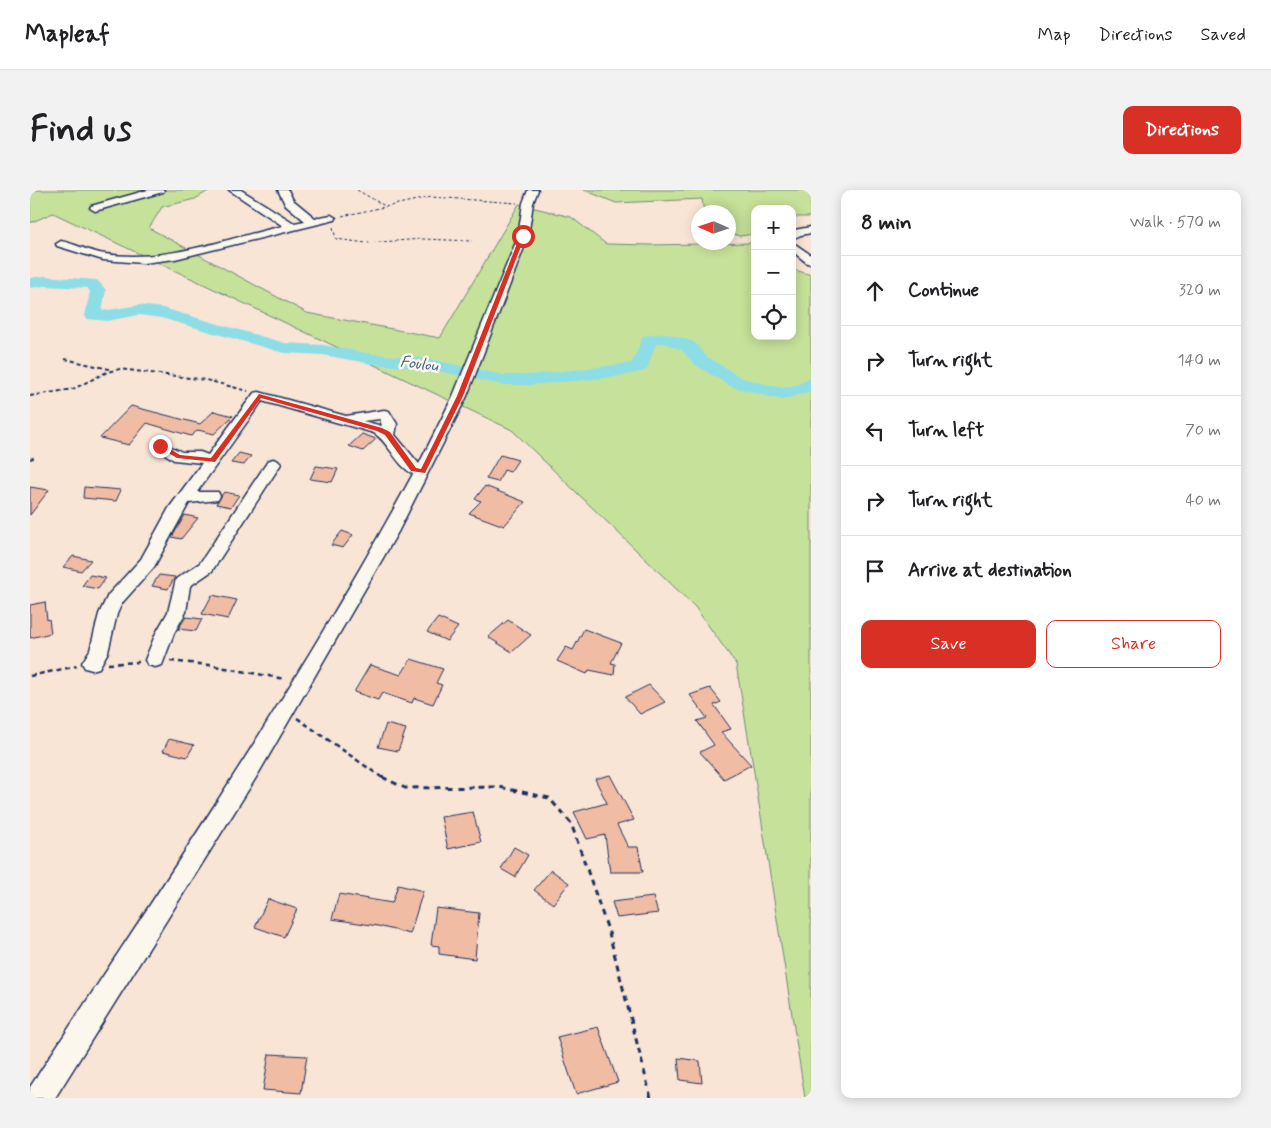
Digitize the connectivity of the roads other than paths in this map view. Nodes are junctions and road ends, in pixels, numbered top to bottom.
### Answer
1 (159, 190) edge
2 (234, 190) edge
3 (283, 190) edge
4 (533, 190) edge
5 (104, 194) dead end
6 (331, 218) road end
7 (313, 222) junction
8 (292, 227) junction
9 (811, 230) edge
10 (796, 233) edge
11 (61, 244) dead end
12 (796, 248) edge
13 (811, 261) edge
14 (476, 356) joint
15 (160, 446) dead end
16 (212, 460) junction
17 (273, 464) dead end
18 (422, 472) junction
19 (212, 496) dead end
20 (185, 498) junction
21 (155, 660) road end
22 (92, 663) road end
23 (39, 1098) edge

1 - 5 street
2 - 8 street
3 - 7 street
4 - 14 street
6 - 7 street
7 - 8 street
8 - 11 street
9 - 10 street
12 - 13 street
14 - 18 street
15 - 16 street
16 - 18 street
16 - 20 street
17 - 21 street
18 - 23 street
19 - 20 street
20 - 22 street

